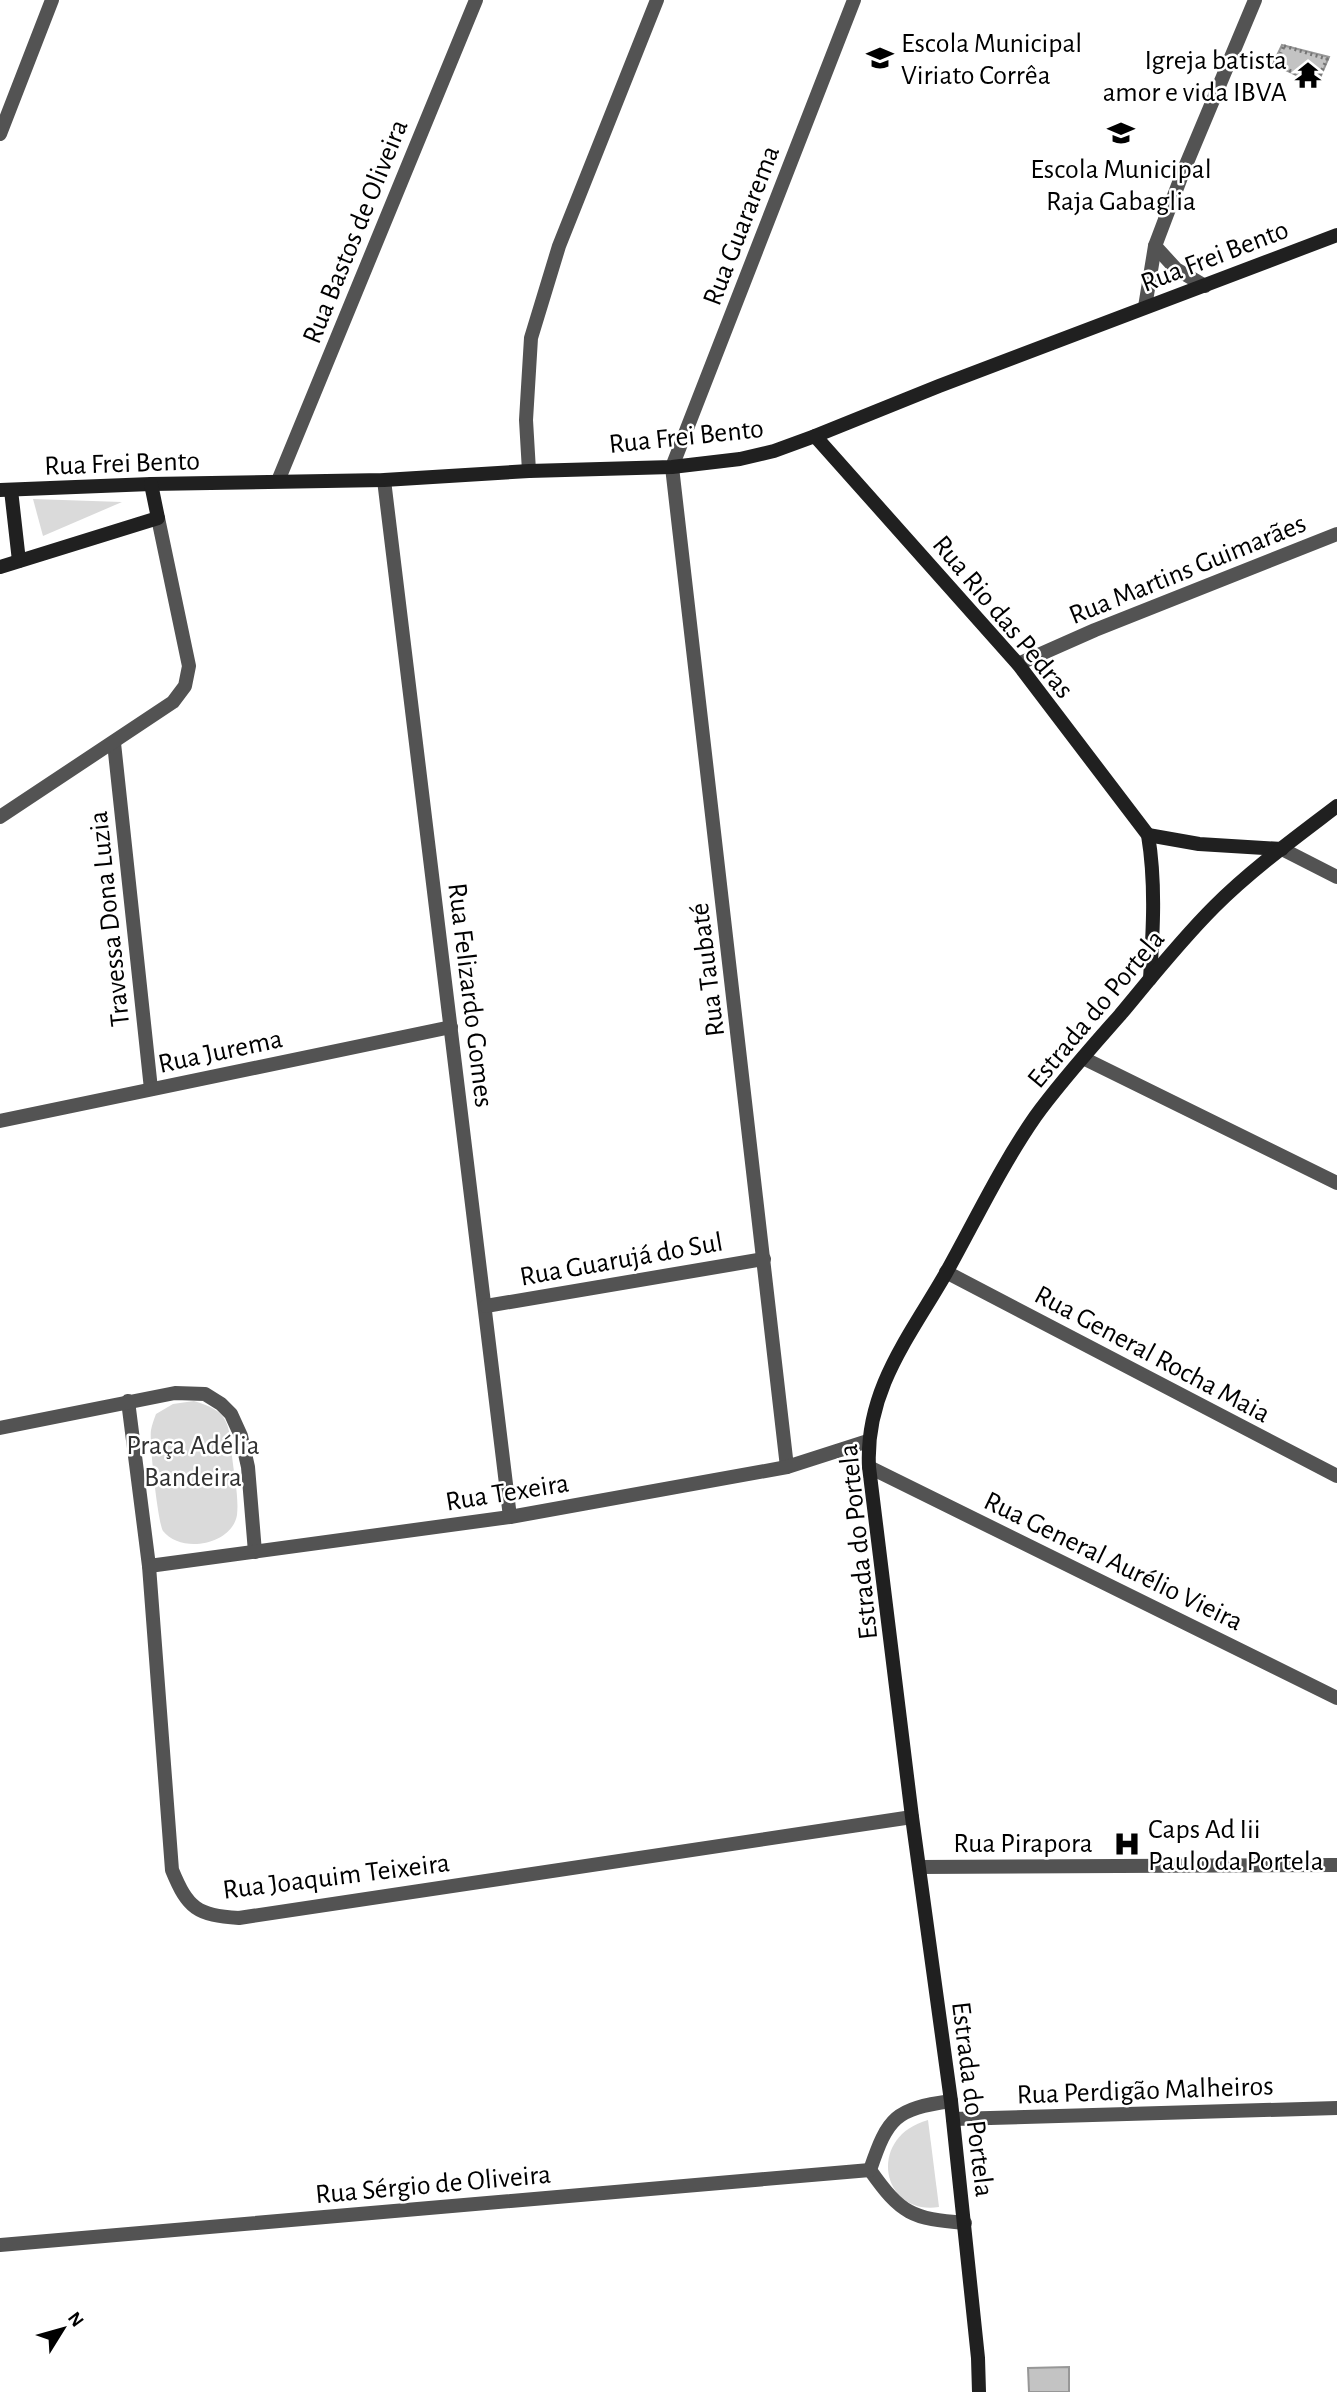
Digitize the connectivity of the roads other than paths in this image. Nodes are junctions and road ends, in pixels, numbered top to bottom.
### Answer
1 (52, 0) edge
2 (476, 0) edge
3 (657, 0) edge
4 (854, 0) edge
5 (1255, 0) edge
6 (0, 134) edge
7 (1337, 235) edge
8 (1156, 246) junction
9 (1205, 286) junction
10 (1145, 307) junction
11 (815, 436) junction
12 (671, 467) junction
13 (529, 471) junction
14 (384, 480) junction
15 (278, 481) junction
16 (151, 484) junction
17 (6, 490) edge
18 (158, 517) junction
19 (1337, 534) edge
20 (19, 561) junction
21 (0, 567) edge
22 (1018, 664) junction
23 (114, 743) junction
24 (1337, 806) edge
25 (0, 817) edge
26 (1148, 835) junction
27 (1282, 849) junction
28 (1337, 877) edge
29 (1150, 979) junction
30 (451, 1027) junction
31 (1083, 1058) junction
32 (151, 1089) junction
33 (0, 1121) edge
34 (1337, 1183) edge
35 (764, 1259) junction
36 (946, 1272) junction
37 (486, 1306) junction
38 (128, 1401) junction
39 (0, 1428) edge
40 (868, 1441) junction
41 (787, 1467) junction
42 (869, 1467) junction
43 (1337, 1476) edge
44 (510, 1517) junction
45 (255, 1552) junction
46 (149, 1566) junction
47 (1337, 1698) edge
48 (912, 1817) junction
49 (1337, 1865) edge
50 (919, 1867) junction
51 (951, 2101) junction
52 (1337, 2108) edge
53 (953, 2119) junction
54 (870, 2170) junction
55 (965, 2222) junction
56 (0, 2245) edge
57 (979, 2392) edge

1 - 6 street
2 - 15 street, Rua Bastos de Oliveira
3 - 13 street
4 - 12 street, Rua Guararema
5 - 8 street
7 - 9 street, Rua Frei Bento
8 - 9 street
8 - 10 street
9 - 10 street, Rua Frei Bento
10 - 11 street, Rua Frei Bento
11 - 12 street, Rua Frei Bento
11 - 22 street, Rua Rio das Pedras
12 - 13 street, Rua Frei Bento
12 - 35 street, Rua Taubaté
13 - 14 street, Rua Frei Bento
14 - 15 street, Rua Frei Bento
14 - 30 street, Rua Felizardo Gomes
15 - 16 street, Rua Frei Bento
16 - 17 street, Rua Frei Bento
16 - 18 street
17 - 20 street
18 - 20 street
18 - 23 street
19 - 22 street, Rua Martins Guimarães
20 - 21 street
22 - 26 street, Rua Rio das Pedras
23 - 25 street
23 - 32 street, Travessa Dona Luzia
24 - 27 street, Estrada do Portela
26 - 27 street
26 - 29 street
27 - 28 street
27 - 29 street, Estrada do Portela
29 - 31 street, Estrada do Portela
30 - 32 street, Rua Jurema
30 - 37 street, Rua Felizardo Gomes
31 - 34 street
31 - 36 street, Estrada do Portela
32 - 33 street, Rua Jurema
35 - 37 street, Rua Guarujá do Sul
35 - 41 street, Rua Taubaté
36 - 40 street, Estrada do Portela
36 - 43 street, Rua General Rocha Maia
37 - 44 street, Rua Felizardo Gomes
38 - 39 street
38 - 45 street
38 - 46 street, Rua Joaquim Teixeira
40 - 41 street, Rua Texeira
40 - 42 street, Estrada do Portela
41 - 44 street, Rua Texeira
42 - 47 street, Rua General Aurélio Vieira
42 - 48 street, Estrada do Portela
44 - 45 street, Rua Texeira
45 - 46 street, Rua Texeira
46 - 48 street, Rua Joaquim Teixeira
48 - 50 street, Estrada do Portela
49 - 50 street, Rua Pirapora
50 - 51 street, Estrada do Portela
51 - 53 street, Estrada do Portela
51 - 54 street
52 - 53 street, Rua Perdigão Malheiros
53 - 55 street, Estrada do Portela
54 - 55 street
54 - 56 street, Rua Sérgio de Oliveira
55 - 57 street, Estrada do Portela

